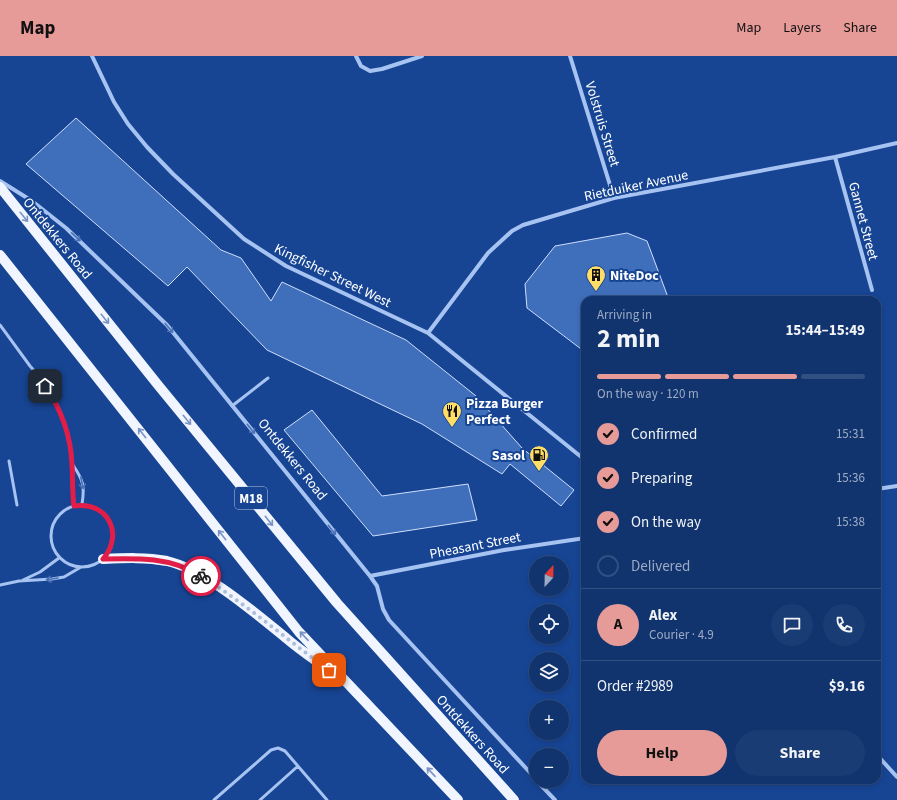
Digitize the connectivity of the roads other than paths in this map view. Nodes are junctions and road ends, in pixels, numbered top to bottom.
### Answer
1 (92, 56) edge
2 (356, 56) edge
3 (422, 56) edge
4 (570, 56) edge
5 (897, 144) edge
6 (835, 157) junction
7 (0, 181) edge
8 (0, 187) edge
9 (614, 198) junction
10 (0, 255) edge
11 (872, 290) dead end
12 (0, 325) edge
13 (428, 333) junction
14 (268, 378) dead end
15 (232, 406) junction
16 (581, 457) edge
17 (9, 461) dead end
18 (72, 465) junction
19 (897, 486) edge
20 (881, 488) edge
21 (82, 504) junction
22 (17, 505) dead end
23 (74, 506) junction
24 (581, 539) edge
25 (60, 558) junction
26 (103, 559) junction
27 (82, 567) junction
28 (370, 576) junction
29 (19, 581) junction
30 (0, 585) edge
31 (351, 686) junction
32 (881, 759) edge
33 (298, 766) junction
34 (529, 771) edge
35 (897, 777) edge
36 (544, 788) edge
37 (214, 800) edge
38 (260, 800) edge
39 (327, 800) edge
40 (458, 800) edge
41 (514, 800) edge
42 (555, 800) edge

1 - 13 street, Kingfisher Street West
2 - 3 street
4 - 9 street, Volstruis Street
5 - 6 street, Rietduiker Avenue
6 - 9 street, Rietduiker Avenue
6 - 11 street, Gannet Street
7 -> 15 street, Ontdekkers Road
8 -> 41 main road, Ontdekkers Road / M18
9 - 13 street, Rietduiker Avenue
31 -> 10 main road
12 - 18 lane
13 - 16 street, Kingfisher Street West
14 - 15 lane
15 -> 28 street, Ontdekkers Road
17 - 22 lane
18 -> 21 lane
18 - 23 lane
19 - 20 street
21 - 23 lane
21 - 26 lane
23 - 25 lane
24 - 28 street, Pheasant Street
25 - 27 lane
25 - 29 lane
26 - 27 lane
26 - 31 main road
27 -> 29 lane
28 - 34 street, Ontdekkers Road
29 - 30 lane
40 -> 31 main road
32 - 35 street
33 - 37 lane
33 - 38 lane
33 - 39 lane
36 - 42 street, Ontdekkers Road

